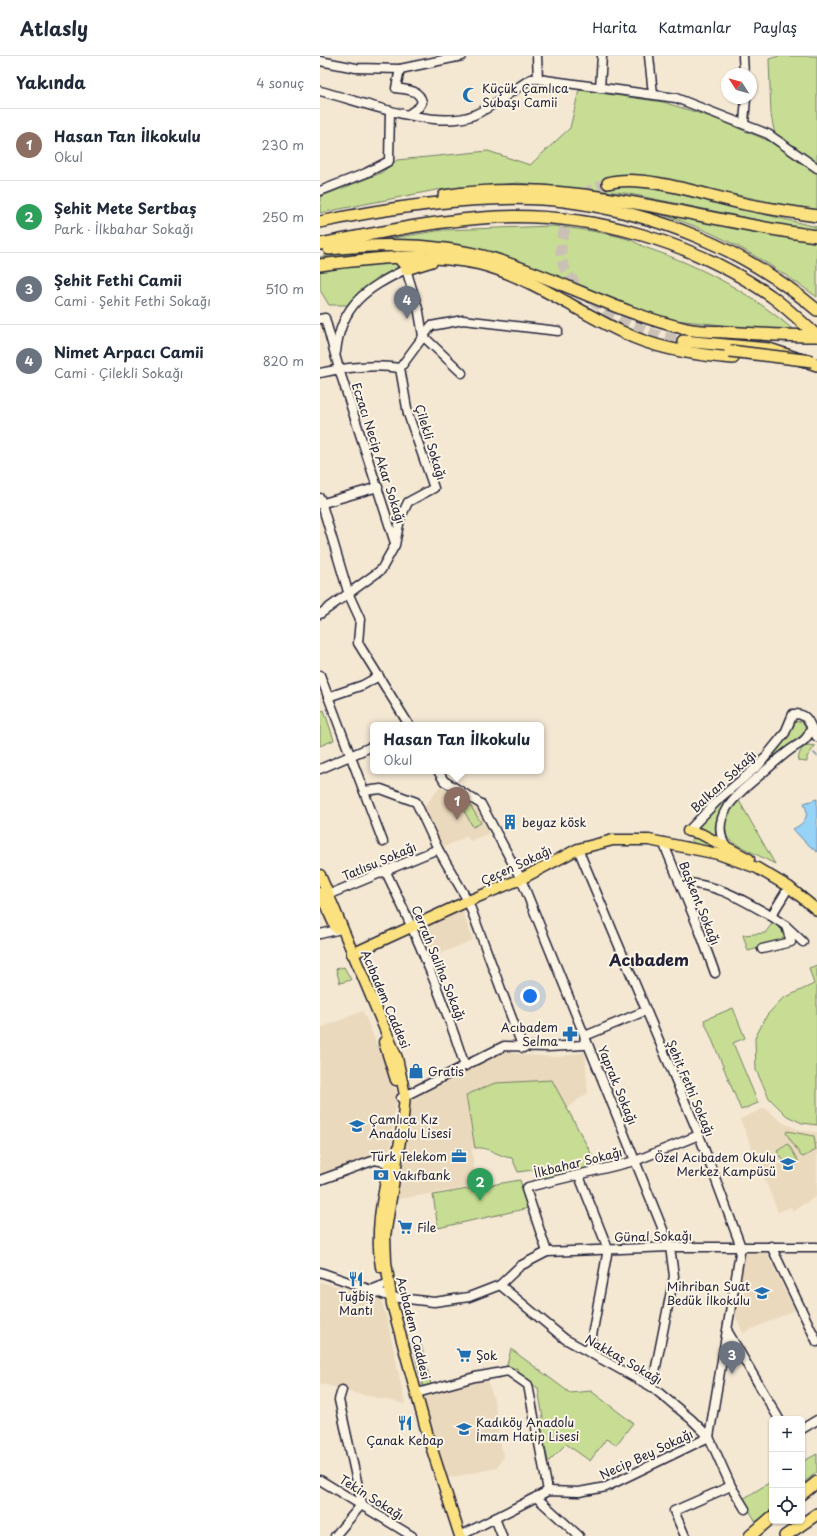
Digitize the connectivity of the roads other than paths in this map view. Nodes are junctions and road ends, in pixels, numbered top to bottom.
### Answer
1 (462, 56) edge
2 (536, 56) edge
3 (602, 56) edge
4 (649, 56) edge
5 (743, 56) edge
6 (320, 61) edge
7 (744, 68) edge
8 (400, 69) junction
9 (538, 79) junction
10 (600, 88) junction
11 (320, 91) edge
12 (653, 94) junction
13 (746, 104) edge
14 (390, 111) junction
15 (409, 114) junction
16 (744, 123) junction
17 (817, 168) edge
18 (608, 183) tunnel mouth
19 (320, 191) edge
20 (379, 212) junction
21 (817, 216) edge
22 (320, 222) edge
23 (817, 236) edge
24 (320, 244) edge
25 (320, 250) edge
26 (398, 257) junction
27 (441, 258) junction
28 (320, 266) edge
29 (406, 269) junction
30 (817, 310) edge
31 (320, 319) edge
32 (558, 331) dead end
33 (423, 336) junction
34 (817, 336) edge
35 (732, 354) junction
36 (815, 362) edge
37 (339, 368) junction
38 (400, 368) junction
39 (320, 373) edge
40 (462, 373) dead end
41 (378, 487) junction
42 (320, 502) edge
43 (395, 544) junction
44 (349, 595) junction
45 (320, 614) edge
46 (320, 675) edge
47 (379, 676) junction
48 (328, 697) junction
49 (407, 722) edge
50 (811, 729) junction
51 (817, 737) edge
52 (370, 747) edge
53 (350, 756) junction
54 (320, 769) edge
55 (440, 774) edge
56 (364, 791) junction
57 (688, 831) junction
58 (383, 842) dead end
59 (663, 842) junction
60 (676, 846) junction
61 (438, 849) junction
62 (578, 849) junction
63 (728, 849) junction
64 (700, 850) junction
65 (386, 872) junction
66 (320, 875) edge
67 (521, 879) junction
68 (678, 882) junction
69 (789, 887) junction
70 (325, 893) edge
71 (468, 900) junction
72 (817, 902) edge
73 (817, 910) edge
74 (771, 916) junction
75 (412, 926) junction
76 (786, 926) junction
77 (337, 930) junction
78 (320, 934) edge
79 (803, 942) dead end
80 (762, 949) dead end
81 (352, 954) junction
82 (715, 973) dead end
83 (645, 1011) junction
84 (585, 1036) junction
85 (523, 1048) junction
86 (465, 1066) junction
87 (403, 1097) junction
88 (698, 1135) junction
89 (635, 1161) junction
90 (390, 1163) junction
91 (579, 1176) junction
92 (320, 1180) edge
93 (771, 1246) junction
94 (670, 1247) junction
95 (741, 1247) junction
96 (817, 1247) edge
97 (608, 1249) junction
98 (547, 1252) junction
99 (320, 1272) edge
100 (384, 1285) junction
101 (500, 1285) junction
102 (371, 1290) junction
103 (391, 1297) junction
104 (728, 1332) junction
105 (817, 1342) edge
106 (589, 1352) junction
107 (652, 1387) junction
108 (342, 1390) dead end
109 (417, 1393) junction
110 (777, 1416) edge
111 (817, 1420) edge
112 (805, 1427) edge
113 (709, 1437) junction
114 (320, 1480) edge
115 (817, 1482) edge
116 (320, 1484) edge
117 (731, 1486) junction
118 (548, 1491) junction
119 (805, 1492) edge
120 (536, 1497) junction
121 (817, 1505) edge
122 (362, 1506) junction
123 (745, 1509) dead end
124 (817, 1514) edge
125 (805, 1515) edge
126 (495, 1518) junction
127 (769, 1520) edge
128 (794, 1524) edge
129 (577, 1535) edge
130 (334, 1536) edge
131 (404, 1536) edge
132 (412, 1536) edge
133 (452, 1536) edge
134 (460, 1536) edge
135 (502, 1536) edge
136 (685, 1536) edge
137 (750, 1536) edge
138 (779, 1536) edge
139 (785, 1536) edge

1 - 8 street
2 - 9 street
3 - 10 street
4 - 12 street
5 - 7 street
6 - 8 street
8 - 15 street
9 - 10 street
9 - 15 street
10 - 12 street
11 - 14 street
12 - 16 street
13 - 16 street
14 - 15 street
14 - 19 street
16 - 17 street
18 - 21 highway
20 - 22 highway
20 - 23 highway
20 - 30 highway
24 - 34 highway
25 - 34 highway
26 - 27 highway
26 - 28 highway
26 - 29 highway
27 - 29 highway
27 - 35 highway
29 - 33 street
29 - 37 street
31 - 37 street
32 - 33 street
33 - 38 street
33 - 40 street
35 - 36 highway, bridge
35 - 36 highway
37 - 38 street, Eczacı Necip Akar Sokağı
37 - 39 street, Eczacı Necip Akar Sokağı
37 - 41 street, Eczacı Necip Akar Sokağı
38 - 43 street, Çilekli Sokağı
41 - 42 street
41 - 43 street, Eczacı Necip Akar Sokağı
42 - 44 street
43 - 44 street
44 - 45 street
44 - 47 street
46 - 48 street
47 - 48 street
47 - 49 street
48 - 53 street
50 - 51 street
50 - 57 street, Balkan Sokağı
50 - 63 street, Balkan Sokağı
52 - 53 street
53 - 54 street
53 - 56 street
55 - 67 street, Yaprak Sokağı
56 - 58 street
56 - 61 street
57 - 60 main road
57 - 63 main road
57 - 64 main road, Çeçen Sokağı
59 - 60 main road, Çeçen Sokağı
59 - 62 main road, Çeçen Sokağı
59 - 68 street, Başkent Sokağı
60 - 64 main road, Çeçen Sokağı
61 - 65 street, Tatlısu Sokağı
61 - 71 street
62 - 67 main road, Çeçen Sokağı
62 - 83 street, Şehit Fethi Sokağı
63 - 72 main road
64 - 69 main road, Çeçen Sokağı
65 - 70 street, Tatlısu Sokağı
65 - 75 street, Cerrah Saliha Sokağı
66 - 70 main road, Acıbadem Caddesi
67 - 71 main road, Çeçen Sokağı
67 - 84 street, Yaprak Sokağı
68 - 74 street
68 - 82 street, Başkent Sokağı
69 - 73 main road, Çeçen Sokağı
69 - 74 street
70 - 77 main road, Acıbadem Caddesi
70 - 81 main road, Acıbadem Caddesi
71 - 75 main road, Çeçen Sokağı
71 - 85 street
74 - 76 street
75 - 81 main road, Çeçen Sokağı
75 - 86 street, Cerrah Saliha Sokağı
76 - 79 street
76 - 80 street
77 - 78 street
77 - 87 main road, Acıbadem Caddesi
81 - 87 main road, Acıbadem Caddesi
83 - 84 street
83 - 88 street, Şehit Fethi Sokağı
84 - 85 street
84 - 89 street, Yaprak Sokağı
85 - 86 street
86 - 87 street
87 - 90 main road, Acıbadem Caddesi
87 - 103 main road, Acıbadem Caddesi
88 - 89 street, İlkbahar Sokağı
88 - 95 street, Şehit Fethi Sokağı
89 - 91 street, İlkbahar Sokağı
89 - 94 street, Yaprak Sokağı
90 - 92 street
90 - 100 main road, Acıbadem Caddesi
91 - 97 street
91 - 98 street, İlkbahar Sokağı
93 - 95 street, Günal Sokağı
93 - 96 street, Günal Sokağı
93 - 105 street
94 - 95 street, Günal Sokağı
94 - 97 street, Günal Sokağı
94 - 107 street, Yaprak Sokağı
95 - 104 street, Şehit Fethi Sokağı
97 - 98 street, Günal Sokağı
97 - 106 street
98 - 101 street, Günal Sokağı
99 - 102 street
100 - 102 street
100 - 103 main road, Acıbadem Caddesi
101 - 103 street
101 - 106 street, Nakkaş Sokağı
102 - 103 street
103 - 109 main road, Acıbadem Caddesi
103 - 133 main road, Acıbadem Caddesi
104 - 110 street
104 - 113 street, Şehit Fethi Sokağı
106 - 107 street, Nakkaş Sokağı
107 - 113 street, Nakkaş Sokağı
108 - 122 street
109 - 118 street
109 - 134 main road, Acıbadem Caddesi
111 - 112 street
113 - 117 street, Nakkaş Sokağı
113 - 118 street, Necip Bey Sokağı
114 - 122 street, Tekin Sokağı
115 - 119 highway
116 - 122 street, Tekin Sokağı
117 - 123 street, Nakkaş Sokağı
117 - 136 street
118 - 120 street, Necip Bey Sokağı
120 - 126 street, Necip Bey Sokağı
120 - 129 street
121 - 125 highway
122 - 130 street
122 - 131 street, Tekin Sokağı
122 - 132 street, Tekin Sokağı
124 - 139 highway
126 - 134 street, Necip Bey Sokağı
126 - 135 street
127 - 137 highway
128 - 138 highway

